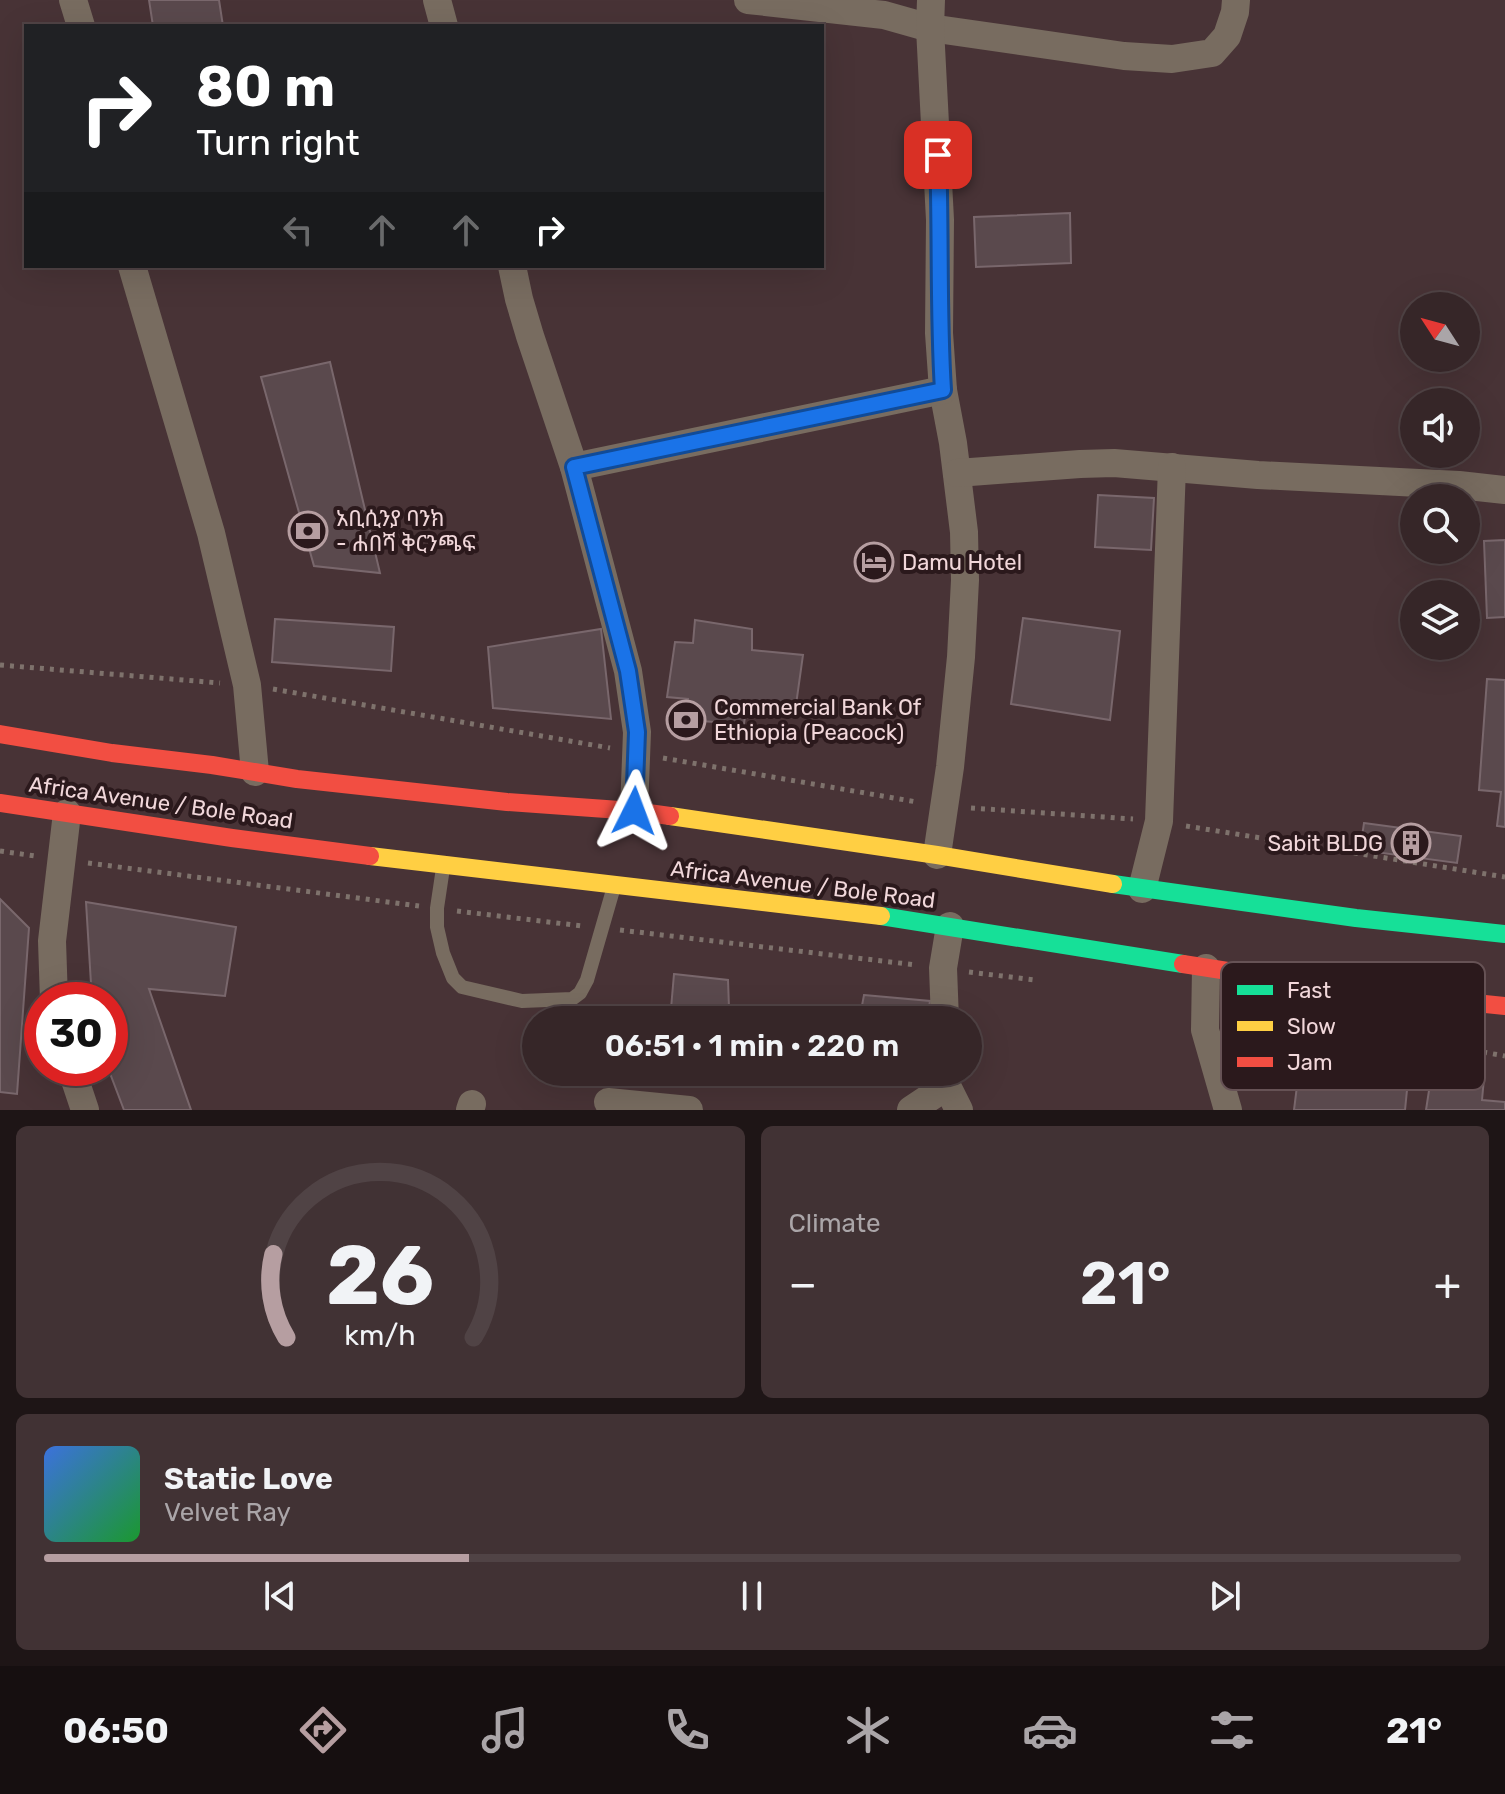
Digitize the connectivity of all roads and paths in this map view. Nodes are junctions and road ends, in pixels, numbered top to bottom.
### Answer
1 (73, 0) edge
2 (437, 0) edge
3 (748, 0) edge
4 (1236, 0) edge
5 (930, 14) edge
6 (80, 24) edge
7 (443, 24) edge
8 (133, 268) edge
9 (512, 268) edge
10 (943, 390) junction
11 (574, 467) junction
12 (1172, 467) junction
13 (957, 473) junction
14 (1505, 490) edge
15 (0, 665) edge
16 (247, 685) junction
17 (0, 734) edge
18 (637, 753) junction
19 (255, 772) junction
20 (0, 803) edge
21 (944, 807) junction
22 (634, 811) junction
23 (67, 813) junction
24 (1159, 821) junction
25 (0, 851) edge
26 (937, 855) junction
27 (61, 860) junction
28 (444, 864) junction
29 (1505, 877) edge
30 (614, 886) junction
31 (1142, 889) junction
32 (437, 908) junction
33 (950, 926) junction
34 (602, 928) junction
35 (1505, 934) edge
36 (943, 968) junction
37 (1206, 968) junction
38 (1221, 970) edge
39 (1035, 980) dead end
40 (53, 982) edge
41 (1485, 1004) edge
42 (944, 1006) edge
43 (1505, 1006) edge
44 (1485, 1052) edge
45 (1505, 1056) edge
46 (77, 1086) edge
47 (1221, 1086) edge
48 (951, 1089) edge
49 (1222, 1090) edge
50 (608, 1102) dead end
51 (85, 1110) edge
52 (689, 1110) edge
53 (911, 1110) edge
54 (1228, 1110) edge

1 - 6 street
2 - 7 street
3 - 5 street
4 - 5 street
5 - 10 street
8 - 16 street
9 - 11 street
10 - 11 street
10 - 13 street
11 - 18 street
12 - 13 street
12 - 14 street
12 - 24 street
13 - 21 street
15 - 16 path
16 - 18 path
16 - 19 street
17 - 19 main road, Africa Avenue / Bole Road
18 - 21 path
18 - 22 street
19 - 22 main road, Africa Avenue / Bole Road
20 - 23 main road, Africa Avenue / Bole Road
21 - 24 path
21 - 26 street
22 - 26 main road, Africa Avenue / Bole Road
23 - 27 street
23 - 28 main road, Africa Avenue / Bole Road
24 - 29 path
24 - 31 street
25 - 27 path
26 - 31 main road, Africa Avenue / Bole Road
27 - 32 path
27 - 40 street
28 - 30 main road, Africa Avenue / Bole Road
28 - 32 lane
30 - 33 main road, Africa Avenue / Bole Road
30 - 34 lane
31 - 35 main road, Africa Avenue / Bole Road
32 - 34 path
32 - 34 lane
33 - 36 street
33 - 37 main road, Africa Avenue / Bole Road
34 - 36 path
36 - 39 path
36 - 42 street
37 - 38 main road, Africa Avenue / Bole Road
37 - 47 street
41 - 43 main road, Africa Avenue / Bole Road
44 - 45 path
46 - 51 street
48 - 53 street
49 - 54 street
50 - 52 street

